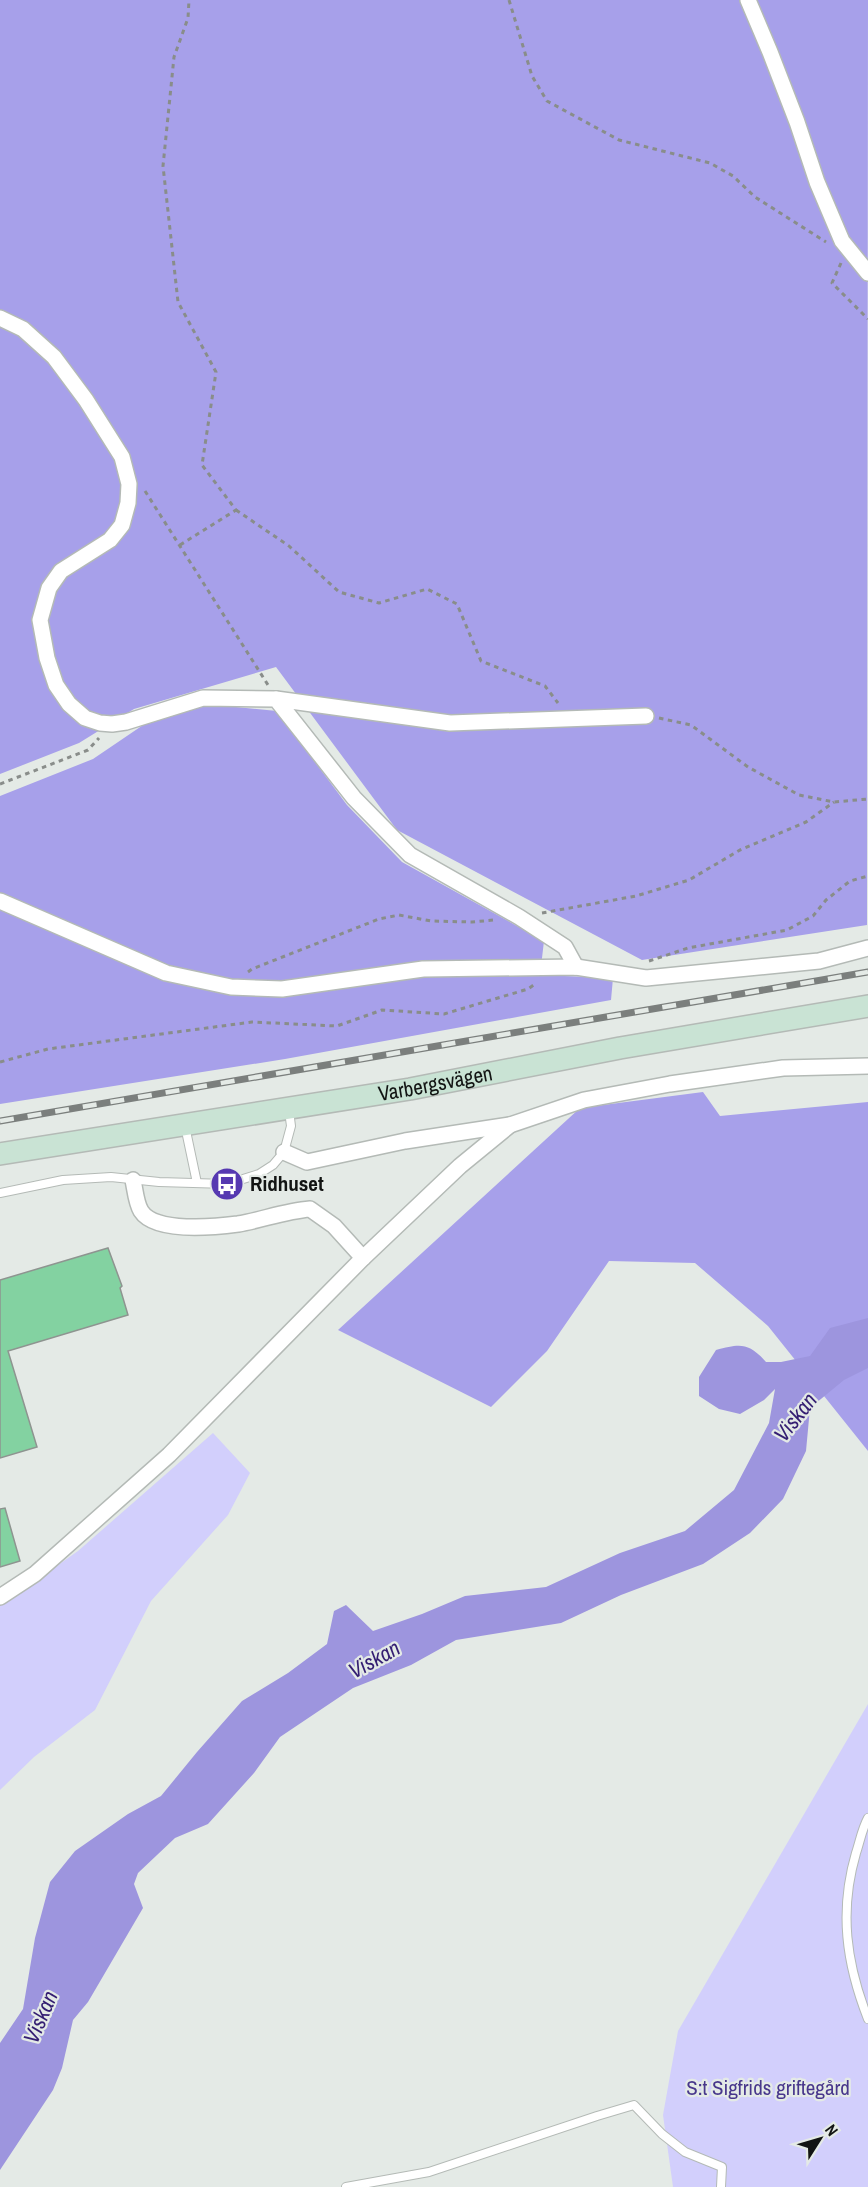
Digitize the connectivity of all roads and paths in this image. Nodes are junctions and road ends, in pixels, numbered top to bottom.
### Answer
1 (189, 0) edge
2 (509, 0) edge
3 (748, 0) edge
4 (839, 243) junction
5 (868, 273) edge
6 (0, 318) edge
7 (868, 320) edge
8 (143, 488) dead end
9 (236, 510) junction
10 (180, 544) junction
11 (276, 699) junction
12 (646, 716) joint
13 (570, 720) junction
14 (112, 724) junction
15 (0, 784) edge
16 (868, 799) edge
17 (834, 802) junction
18 (868, 876) edge
19 (0, 901) edge
20 (519, 917) junction
21 (868, 948) edge
22 (645, 962) dead end
23 (576, 967) junction
24 (557, 968) junction
25 (231, 987) junction
26 (868, 1006) edge
27 (0, 1062) edge
28 (868, 1066) edge
29 (288, 1109) junction
30 (184, 1125) junction
31 (510, 1125) junction
32 (284, 1152) junction
33 (0, 1154) edge
34 (133, 1180) junction
35 (197, 1183) junction
36 (0, 1193) edge
37 (363, 1258) junction
38 (0, 1598) edge
39 (868, 1818) edge
40 (868, 2019) edge
41 (346, 2187) edge
42 (721, 2187) edge

1 - 9 path
2 - 4 path
3 - 4 street
4 - 5 street
4 - 7 path
6 - 14 street
8 - 10 path
9 - 10 path
9 - 13 path
10 - 11 path
11 - 13 street
11 - 14 street
11 - 20 street
12 - 13 street
12 - 17 path
14 - 15 path
16 - 17 path
17 - 20 path
18 - 22 path
19 - 25 street
20 - 23 street
20 - 25 path
21 - 23 street
23 - 24 street
24 - 25 street
24 - 27 path
26 - 29 main road, Varbergsvägen
28 - 31 street
29 - 30 main road, Varbergsvägen
29 - 32 lane
30 - 33 main road, Varbergsvägen
30 - 35 lane
31 - 32 street
31 - 37 street
32 - 35 lane
34 - 35 lane
34 - 36 lane
34 - 37 street
37 - 38 street
39 - 40 lane
41 - 42 lane

